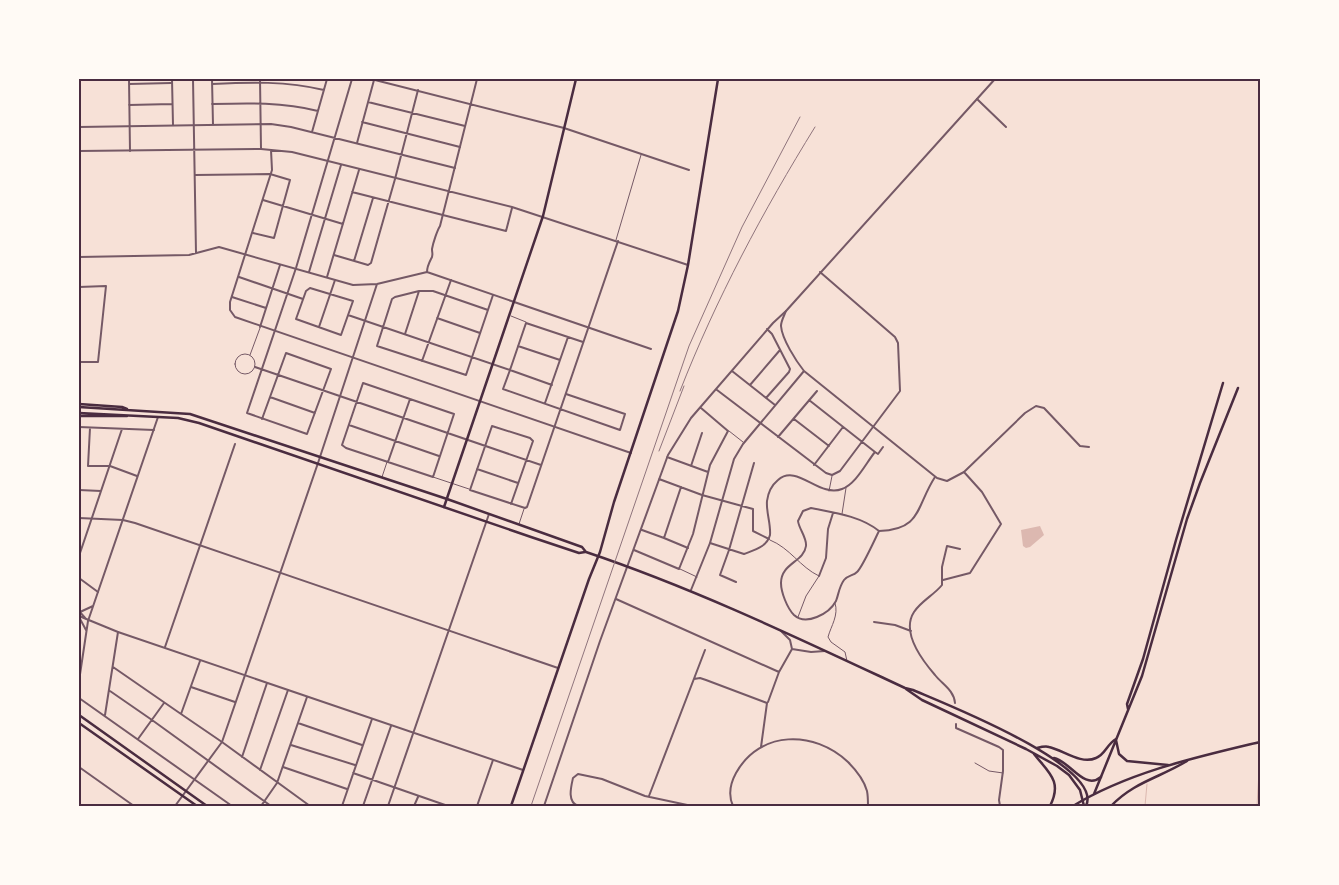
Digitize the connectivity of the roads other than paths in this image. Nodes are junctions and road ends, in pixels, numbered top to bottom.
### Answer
1 (129, 79) edge
2 (172, 79) edge
3 (193, 79) edge
4 (212, 79) edge
5 (327, 79) edge
6 (352, 79) edge
7 (373, 79) edge
8 (477, 79) edge
9 (576, 79) edge
10 (718, 79) edge
11 (995, 79) edge
12 (260, 80) edge
13 (172, 83) junction
14 (129, 84) junction
15 (212, 84) junction
16 (324, 90) junction
17 (418, 90) junction
18 (977, 99) junction
19 (368, 102) junction
20 (261, 103) junction
21 (173, 104) junction
22 (212, 104) junction
23 (471, 104) junction
24 (129, 105) junction
25 (318, 111) junction
26 (412, 113) junction
27 (362, 122) junction
28 (261, 124) junction
29 (173, 125) junction
30 (194, 125) junction
31 (213, 125) junction
32 (79, 126) edge
33 (129, 126) junction
34 (465, 126) junction
35 (1006, 127) dead end
36 (564, 128) junction
37 (312, 132) junction
38 (407, 133) junction
39 (335, 137) junction
40 (356, 143) junction
41 (460, 147) junction
42 (194, 150) junction
43 (262, 150) junction
44 (271, 150) junction
45 (130, 151) junction
46 (79, 152) edge
47 (641, 153) junction
48 (402, 154) junction
49 (328, 161) junction
50 (341, 165) junction
51 (455, 168) junction
52 (359, 170) junction
53 (689, 170) dead end
54 (270, 174) junction
55 (195, 175) junction
56 (396, 179) junction
57 (352, 192) junction
58 (449, 192) junction
59 (373, 198) junction
60 (263, 200) junction
61 (389, 202) junction
62 (284, 206) junction
63 (512, 207) junction
64 (311, 214) junction
65 (443, 215) junction
66 (543, 216) junction
67 (325, 218) junction
68 (343, 224) junction
69 (253, 233) junction
70 (617, 241) junction
71 (196, 253) junction
72 (247, 253) junction
73 (334, 254) junction
74 (79, 256) edge
75 (354, 261) junction
76 (281, 264) junction
77 (688, 265) junction
78 (296, 268) junction
79 (308, 272) junction
80 (427, 272) junction
81 (820, 272) junction
82 (239, 277) junction
83 (327, 277) junction
84 (335, 280) junction
85 (451, 280) junction
86 (378, 284) junction
87 (79, 287) edge
88 (273, 289) junction
89 (419, 291) junction
90 (288, 294) junction
91 (331, 294) junction
92 (494, 294) junction
93 (445, 295) junction
94 (232, 297) junction
95 (303, 299) junction
96 (514, 301) junction
97 (266, 308) junction
98 (488, 310) junction
99 (786, 311) junction
100 (348, 315) junction
101 (509, 316) junction
102 (437, 318) junction
103 (365, 321) junction
104 (526, 323) junction
105 (260, 327) junction
106 (319, 327) junction
107 (383, 327) junction
108 (588, 328) junction
109 (768, 329) junction
110 (275, 332) junction
111 (480, 333) junction
112 (405, 334) junction
113 (568, 337) junction
114 (429, 342) junction
115 (583, 342) junction
116 (518, 346) junction
117 (650, 349) dead end
118 (780, 350) junction
119 (250, 356) junction
120 (472, 357) junction
121 (353, 358) junction
122 (560, 360) junction
123 (422, 361) junction
124 (79, 362) edge
125 (492, 363) junction
126 (254, 367) junction
127 (262, 370) junction
128 (510, 370) junction
129 (732, 371) junction
130 (804, 371) junction
131 (278, 375) junction
132 (1223, 383) dead end
133 (552, 385) junction
134 (750, 385) junction
135 (1238, 388) dead end
136 (323, 390) junction
137 (716, 390) junction
138 (817, 391) dead end
139 (566, 394) junction
140 (340, 396) junction
141 (270, 397) junction
142 (766, 398) junction
143 (410, 399) junction
144 (480, 400) junction
145 (809, 400) junction
146 (357, 402) junction
147 (545, 403) junction
148 (79, 406) edge
149 (775, 406) junction
150 (701, 408) junction
151 (560, 409) junction
152 (315, 413) junction
153 (79, 414) edge
154 (158, 417) junction
155 (403, 418) junction
156 (262, 419) junction
157 (794, 419) junction
158 (760, 424) junction
159 (350, 425) junction
160 (555, 426) junction
161 (843, 427) junction
162 (79, 428) edge
163 (90, 428) junction
164 (874, 428) junction
165 (122, 429) junction
166 (154, 430) junction
167 (728, 431) junction
168 (448, 433) junction
169 (702, 433) dead end
170 (778, 438) junction
171 (467, 439) junction
172 (395, 440) junction
173 (744, 442) junction
174 (862, 443) junction
175 (235, 444) dead end
176 (486, 446) junction
177 (829, 446) junction
178 (1089, 447) dead end
179 (883, 448) dead end
180 (875, 452) junction
181 (631, 453) junction
182 (440, 456) junction
183 (320, 457) junction
184 (667, 457) junction
185 (526, 460) junction
186 (388, 462) junction
187 (318, 463) junction
188 (754, 463) dead end
189 (541, 465) junction
190 (814, 465) junction
191 (110, 466) junction
192 (691, 466) junction
193 (477, 469) junction
194 (708, 472) junction
195 (964, 472) junction
196 (137, 476) junction
197 (832, 476) junction
198 (382, 477) junction
199 (433, 477) junction
200 (935, 477) junction
201 (658, 479) junction
202 (518, 483) junction
203 (452, 484) junction
204 (682, 487) junction
205 (846, 488) junction
206 (79, 490) edge
207 (470, 490) junction
208 (102, 491) junction
209 (829, 491) junction
210 (702, 495) junction
211 (446, 498) junction
212 (722, 501) junction
213 (511, 504) junction
214 (444, 506) junction
215 (742, 506) junction
216 (526, 508) junction
217 (833, 513) junction
218 (489, 514) junction
219 (842, 515) junction
220 (79, 518) edge
221 (92, 518) junction
222 (123, 520) junction
223 (486, 522) junction
224 (519, 525) junction
225 (642, 529) junction
226 (879, 532) junction
227 (664, 538) junction
228 (769, 539) junction
229 (710, 543) junction
230 (200, 546) junction
231 (688, 548) junction
232 (80, 549) edge
233 (960, 549) dead end
234 (634, 550) junction
235 (729, 550) junction
236 (586, 552) junction
237 (79, 556) edge
238 (796, 560) junction
239 (680, 569) junction
240 (280, 573) junction
241 (819, 576) junction
242 (696, 577) junction
243 (79, 578) edge
244 (943, 580) junction
245 (736, 582) dead end
246 (691, 590) junction
247 (98, 592) junction
248 (616, 599) junction
249 (835, 603) junction
250 (93, 606) junction
251 (79, 611) edge
252 (79, 617) edge
253 (798, 618) junction
254 (88, 621) junction
255 (874, 622) dead end
256 (777, 628) junction
257 (86, 630) junction
258 (449, 630) junction
259 (911, 631) junction
260 (118, 632) junction
261 (164, 648) junction
262 (792, 649) junction
263 (705, 650) dead end
264 (826, 651) junction
265 (200, 660) junction
266 (847, 661) junction
267 (113, 667) junction
268 (558, 668) junction
269 (780, 672) junction
270 (245, 675) junction
271 (79, 679) edge
272 (694, 679) junction
273 (267, 683) junction
274 (190, 687) junction
275 (905, 688) junction
276 (288, 690) junction
277 (110, 691) junction
278 (308, 697) junction
279 (79, 698) edge
280 (235, 702) junction
281 (164, 703) junction
282 (767, 703) junction
283 (955, 703) dead end
284 (1128, 709) junction
285 (181, 714) junction
286 (79, 715) edge
287 (105, 715) junction
288 (372, 719) junction
289 (152, 720) junction
290 (79, 723) edge
291 (298, 723) junction
292 (956, 724) dead end
293 (391, 725) junction
294 (413, 733) junction
295 (138, 739) junction
296 (1116, 739) junction
297 (222, 742) junction
298 (1260, 742) edge
299 (291, 745) junction
300 (363, 745) junction
301 (760, 748) junction
302 (1036, 748) junction
303 (1034, 752) junction
304 (242, 757) junction
305 (1053, 757) junction
306 (209, 760) junction
307 (494, 760) junction
308 (1187, 761) junction
309 (975, 763) dead end
310 (1170, 765) junction
311 (355, 766) junction
312 (79, 767) edge
313 (283, 767) junction
314 (260, 770) junction
315 (523, 770) junction
316 (353, 773) junction
317 (1003, 773) junction
318 (1101, 777) junction
319 (195, 780) junction
320 (372, 781) junction
321 (278, 783) junction
322 (395, 788) junction
323 (347, 790) junction
324 (186, 791) junction
325 (1094, 794) junction
326 (182, 796) junction
327 (418, 796) junction
328 (649, 796) junction
329 (1088, 797) junction
330 (1082, 800) junction
331 (264, 801) junction
332 (134, 806) edge
333 (175, 806) edge
334 (197, 806) edge
335 (207, 806) edge
336 (232, 806) edge
337 (261, 806) edge
338 (271, 806) edge
339 (310, 806) edge
340 (342, 806) edge
341 (363, 806) edge
342 (388, 806) edge
343 (414, 806) edge
344 (448, 806) edge
345 (477, 806) edge
346 (511, 806) edge
347 (544, 806) edge
348 (578, 806) edge
349 (692, 806) edge
350 (733, 806) edge
351 (868, 806) edge
352 (1000, 806) edge
353 (1050, 806) edge
354 (1073, 806) edge
355 (1085, 806) edge
356 (1111, 806) edge

1 - 14 street
2 - 13 street
3 - 30 street
4 - 15 street
5 - 16 street
6 - 39 street
7 - 17 street
7 - 19 street
8 - 23 street
9 - 36 main road
10 - 77 main road
11 - 18 street
12 - 15 street
12 - 16 street
12 - 20 street
13 - 14 street
13 - 21 street
14 - 24 street
15 - 22 street
16 - 25 street
17 - 23 street
17 - 26 street
18 - 35 street
18 - 81 street
19 - 26 street
19 - 27 street
20 - 22 street
20 - 25 street
20 - 28 street
21 - 24 street
21 - 29 street
22 - 31 street
23 - 34 street
23 - 36 street
24 - 33 street
25 - 37 street
26 - 34 street
26 - 38 street
27 - 38 street
27 - 40 street
28 - 31 street
28 - 37 street
28 - 43 street
29 - 30 street
29 - 33 street
30 - 31 street
30 - 42 street
32 - 33 street
33 - 45 street
34 - 41 street
36 - 47 street
36 - 66 main road
37 - 39 street
38 - 41 street
38 - 48 street
39 - 40 street
39 - 49 street
40 - 48 street
41 - 51 street
42 - 43 street
42 - 45 street
42 - 55 street
43 - 44 street
44 - 49 street
44 - 54 street
45 - 46 street
47 - 53 street
47 - 70 street
48 - 51 street
48 - 56 street
49 - 50 street
49 - 64 street
50 - 52 street
50 - 67 street
51 - 58 street
52 - 56 street
52 - 57 street
54 - 55 street
54 - 60 street
54 - 62 street
55 - 71 street
56 - 58 street
56 - 61 street
57 - 59 street
57 - 68 street
58 - 63 street
58 - 65 street
59 - 61 street
59 - 75 street
60 - 62 street
60 - 69 street
61 - 65 street
61 - 75 street
62 - 64 street
62 - 69 street
63 - 65 street
63 - 66 street
64 - 67 street
64 - 78 street
65 - 80 street
66 - 70 street
66 - 96 main road
67 - 68 street
67 - 79 street
68 - 73 street
69 - 72 street
70 - 77 street
70 - 108 street
71 - 72 street
71 - 74 street
72 - 76 street
72 - 82 street
73 - 75 street
73 - 83 street
76 - 78 street
76 - 88 street
77 - 181 main road
78 - 79 street
78 - 90 street
79 - 83 street
80 - 85 street
80 - 86 street
81 - 99 street
81 - 164 street
82 - 88 street
82 - 94 street
83 - 84 street
84 - 86 street
84 - 91 street
85 - 92 street
85 - 93 street
86 - 103 street
87 - 124 street
88 - 90 street
88 - 97 street
89 - 93 street
89 - 107 street
89 - 112 street
90 - 95 street
90 - 110 street
91 - 95 street
91 - 100 street
91 - 106 street
92 - 96 street
92 - 98 street
93 - 98 street
93 - 102 street
94 - 97 street
94 - 105 street
95 - 106 street
96 - 101 main road
96 - 108 street
97 - 105 street
98 - 111 street
99 - 109 street
99 - 130 street
100 - 103 street
100 - 106 street
101 - 104 street
101 - 125 main road
102 - 111 street
102 - 114 street
103 - 107 street
103 - 121 street
104 - 113 street
104 - 116 street
105 - 110 street
105 - 119 street
107 - 112 street
107 - 123 street
108 - 115 street
108 - 117 street
109 - 118 street
109 - 129 street
110 - 121 street
110 - 127 street
111 - 120 street
112 - 114 street
113 - 115 street
113 - 122 street
114 - 120 street
114 - 123 street
115 - 139 street
116 - 122 street
116 - 128 street
118 - 134 street
118 - 142 street
119 - 126 street
119 - 126 street
120 - 123 street
120 - 125 street
121 - 140 street
121 - 144 street
122 - 133 street
125 - 128 street
125 - 144 main road
126 - 127 street
127 - 131 street
127 - 156 street
128 - 133 street
128 - 147 street
129 - 134 street
129 - 137 street
130 - 149 street
130 - 164 street
131 - 136 street
131 - 136 street
131 - 141 street
132 - 284 main road
133 - 147 street
134 - 142 street
135 - 284 main road
136 - 140 street
136 - 152 street
137 - 150 street
137 - 158 street
138 - 145 street
139 - 151 street
139 - 151 street
140 - 146 street
140 - 183 street
141 - 152 street
141 - 156 street
142 - 149 street
143 - 146 street
143 - 155 street
143 - 168 street
144 - 160 street
144 - 171 main road
145 - 157 street
145 - 161 street
146 - 155 street
146 - 159 street
147 - 151 street
148 - 183 main road
149 - 158 street
150 - 167 street
150 - 184 street
151 - 160 street
152 - 156 street
153 - 154 main road
154 - 166 street
154 - 187 main road
155 - 168 street
155 - 172 street
157 - 170 street
157 - 177 street
158 - 170 street
158 - 173 street
159 - 172 street
159 - 186 street
160 - 181 street
160 - 189 street
161 - 174 street
161 - 177 street
162 - 163 street
163 - 165 street
163 - 191 street
164 - 174 street
164 - 200 street
165 - 166 street
165 - 191 street
166 - 196 street
167 - 173 street
167 - 194 street
168 - 171 street
168 - 182 street
169 - 192 street
170 - 190 street
171 - 176 street
171 - 203 main road
172 - 182 street
172 - 186 street
173 - 212 street
174 - 180 street
174 - 197 street
175 - 230 street
176 - 185 street
176 - 185 street
176 - 193 street
177 - 190 street
178 - 195 street
179 - 180 street
180 - 205 street
181 - 268 main road
182 - 199 street
183 - 187 street
183 - 198 main road
184 - 192 street
184 - 201 street
185 - 189 street
185 - 202 street
186 - 198 street
186 - 199 street
187 - 214 main road
187 - 240 street
188 - 215 street
189 - 216 street
190 - 197 street
191 - 196 street
191 - 208 street
192 - 194 street
193 - 202 street
193 - 207 street
194 - 210 street
195 - 200 street
195 - 244 street
196 - 222 street
197 - 209 street
198 - 211 main road
199 - 203 street
200 - 226 street
201 - 204 street
201 - 225 street
202 - 213 street
203 - 207 street
203 - 211 main road
204 - 210 street
204 - 227 street
205 - 209 street
205 - 219 street
206 - 208 street
207 - 213 street
208 - 221 street
209 - 228 street
210 - 212 street
210 - 231 street
211 - 214 main road
211 - 218 main road
212 - 215 street
212 - 229 street
213 - 216 street
214 - 223 main road
215 - 228 street
215 - 235 street
216 - 224 street
217 - 219 street
217 - 238 street
217 - 241 street
218 - 223 street
218 - 224 main road
219 - 226 street
220 - 221 street
221 - 222 street
221 - 232 street
222 - 230 street
222 - 247 street
223 - 236 main road
223 - 258 street
224 - 236 main road
225 - 227 street
225 - 234 street
226 - 249 street
227 - 231 street
228 - 235 street
228 - 238 street
229 - 235 street
229 - 242 street
230 - 240 street
230 - 261 street
231 - 239 street
232 - 237 street
233 - 244 street
234 - 239 street
234 - 248 street
235 - 245 street
236 - 246 main road
238 - 241 street
238 - 253 street
239 - 242 street
240 - 258 street
240 - 270 street
241 - 253 street
242 - 246 street
243 - 247 street
244 - 259 street
246 - 256 main road
247 - 250 street
248 - 269 street
248 - 347 street
249 - 253 street
249 - 266 street
250 - 251 street
250 - 254 street
251 - 254 street
252 - 254 street
252 - 257 street
254 - 257 street
254 - 260 street
255 - 259 street
256 - 262 street
256 - 264 main road
257 - 271 street
258 - 268 street
258 - 294 street
259 - 283 street
260 - 261 street
260 - 267 street
261 - 265 street
262 - 264 street
262 - 269 street
263 - 272 street
264 - 266 main road
265 - 270 street
265 - 274 street
266 - 275 main road
267 - 277 street
267 - 281 street
268 - 315 main road
269 - 282 street
270 - 273 street
270 - 280 street
272 - 282 street
272 - 328 street
273 - 276 street
273 - 304 street
274 - 280 street
274 - 285 street
275 - 302 main road
275 - 303 main road
276 - 278 street
276 - 314 street
277 - 287 street
277 - 289 street
278 - 288 street
278 - 291 street
279 - 287 street
280 - 297 street
281 - 285 street
281 - 289 street
282 - 301 street
284 - 296 main road
285 - 297 street
286 - 324 main road
287 - 295 street
288 - 293 street
288 - 300 street
289 - 295 street
289 - 306 street
290 - 326 main road
291 - 299 street
291 - 300 street
292 - 317 street
293 - 294 street
293 - 320 street
294 - 307 street
294 - 322 street
295 - 319 street
296 - 302 main road
296 - 310 main road
296 - 318 main road
297 - 304 street
297 - 306 street
298 - 308 main road
299 - 311 street
299 - 313 street
300 - 311 street
301 - 350 street
301 - 351 street
302 - 305 main road
303 - 330 main road
303 - 353 main road
304 - 314 street
305 - 318 main road
305 - 329 main road
306 - 319 street
306 - 331 street
307 - 315 street
307 - 345 street
308 - 310 main road
308 - 356 main road
309 - 317 street
310 - 325 main road
311 - 316 street
312 - 332 street
313 - 321 street
313 - 323 street
314 - 321 street
315 - 346 main road
316 - 320 street
316 - 323 street
317 - 352 street
318 - 325 main road
319 - 324 street
319 - 336 street
320 - 322 street
320 - 341 street
321 - 331 street
321 - 339 street
322 - 327 street
322 - 342 street
323 - 340 street
324 - 326 street
324 - 335 main road
325 - 329 main road
326 - 333 street
326 - 334 main road
327 - 343 street
327 - 344 street
328 - 348 street
328 - 349 street
329 - 330 main road
329 - 355 main road
330 - 354 main road
330 - 355 main road
331 - 337 street
331 - 338 street

